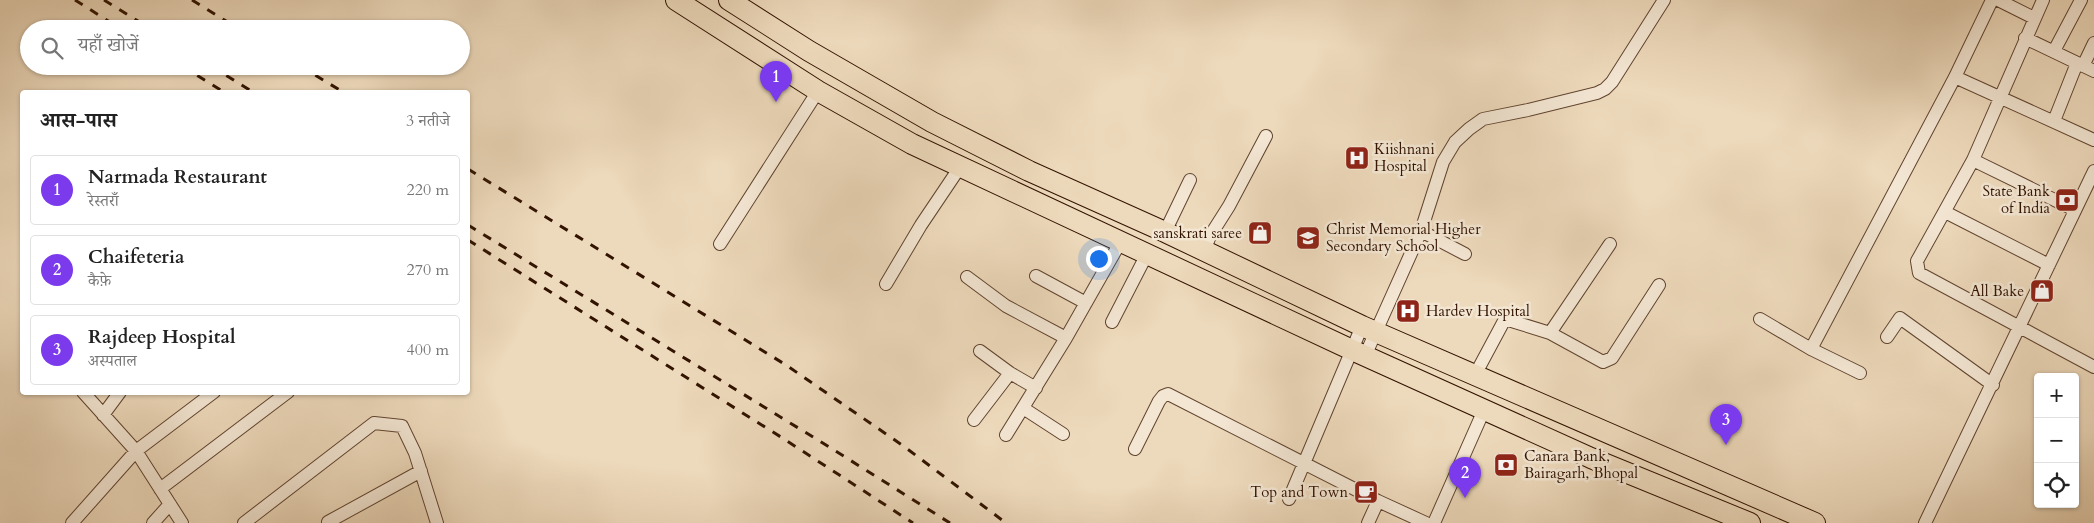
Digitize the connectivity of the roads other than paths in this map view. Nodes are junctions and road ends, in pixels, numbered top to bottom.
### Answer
1 (676, 0) edge
2 (728, 0) edge
3 (1664, 0) edge
4 (1992, 0) edge
5 (1998, 0) edge
6 (2042, 0) edge
7 (2081, 0) edge
8 (2034, 18) junction
9 (2025, 38) junction
10 (2094, 43) edge
11 (2054, 51) junction
12 (2084, 67) edge
13 (1955, 76) junction
14 (818, 90) junction
15 (2000, 96) junction
16 (2054, 121) junction
17 (1266, 136) dead end
18 (2094, 140) edge
19 (1973, 160) junction
20 (960, 167) junction
21 (2094, 171) edge
22 (1190, 180) dead end
23 (2090, 190) edge
24 (2075, 210) junction
25 (1945, 212) junction
26 (1421, 231) junction
27 (1165, 232) junction
28 (1121, 241) junction
29 (720, 244) dead end
30 (1610, 244) dead end
31 (1204, 252) junction
32 (1147, 254) junction
33 (1465, 254) dead end
34 (2050, 265) junction
35 (1036, 276) dead end
36 (967, 277) dead end
37 (886, 284) dead end
38 (1659, 285) dead end
39 (1086, 302) junction
40 (1760, 319) dead end
41 (1112, 322) dead end
42 (2019, 328) junction
43 (1369, 329) junction
44 (1550, 334) junction
45 (1887, 337) dead end
46 (1066, 338) junction
47 (1811, 349) junction
48 (980, 351) dead end
49 (1358, 353) junction
50 (2094, 368) edge
51 (1010, 373) junction
52 (1860, 373) dead end
53 (1475, 375) junction
54 (1993, 385) junction
55 (1036, 388) junction
56 (86, 395) edge
57 (118, 395) edge
58 (210, 395) edge
59 (284, 395) edge
60 (1024, 408) junction
61 (1484, 410) junction
62 (104, 415) junction
63 (974, 420) dead end
64 (1063, 434) dead end
65 (1006, 435) dead end
66 (1135, 449) dead end
67 (136, 451) junction
68 (1305, 464) junction
69 (421, 470) junction
70 (160, 489) junction
71 (1288, 499) dead end
72 (1378, 501) junction
73 (170, 504) junction
74 (1716, 516) edge
75 (328, 522) edge
76 (72, 523) edge
77 (153, 523) edge
78 (182, 523) edge
79 (244, 523) edge
80 (437, 523) edge
81 (1368, 523) edge
82 (1426, 523) edge
83 (1434, 523) edge
84 (1750, 523) edge
85 (1815, 523) edge
86 (1925, 523) edge

1 - 14 main road
2 - 27 main road
3 - 26 street
4 - 13 street
5 - 8 street
6 - 8 street
7 - 11 street
8 - 9 street
9 - 11 street
9 - 15 street
10 - 12 street
11 - 12 street
12 - 16 street
13 - 15 street
13 - 47 street
14 - 20 main road
14 - 29 street
15 - 16 street
15 - 19 street
16 - 18 street
17 - 31 street
19 - 24 street
19 - 25 street
20 - 28 main road
20 - 37 street
21 - 23 street
22 - 27 street
23 - 24 street
24 - 34 street
25 - 34 street
25 - 42 street
26 - 33 street
26 - 43 street
27 - 31 main road
28 - 32 main road
28 - 39 street
30 - 44 street
31 - 43 main road
32 - 41 street
32 - 49 main road
34 - 42 street
35 - 39 street
36 - 46 street
38 - 44 street
39 - 46 street
40 - 47 street
42 - 50 street
42 - 54 street
43 - 49 street
43 - 53 main road
44 - 53 street
45 - 54 street
46 - 55 street
47 - 52 street
48 - 51 street
49 - 61 main road
49 - 68 street
51 - 55 street
51 - 63 street
53 - 85 main road
54 - 86 street
55 - 60 street
56 - 62 street
57 - 62 street
58 - 67 street
59 - 70 street
60 - 64 street
60 - 65 street
61 - 74 main road
61 - 83 street
62 - 67 street
66 - 68 street
67 - 70 street
67 - 76 street
68 - 71 street
68 - 72 street
69 - 75 street
69 - 79 street
69 - 80 street
70 - 73 street
72 - 81 street
72 - 82 street
73 - 77 street
73 - 78 street
74 - 84 main road

